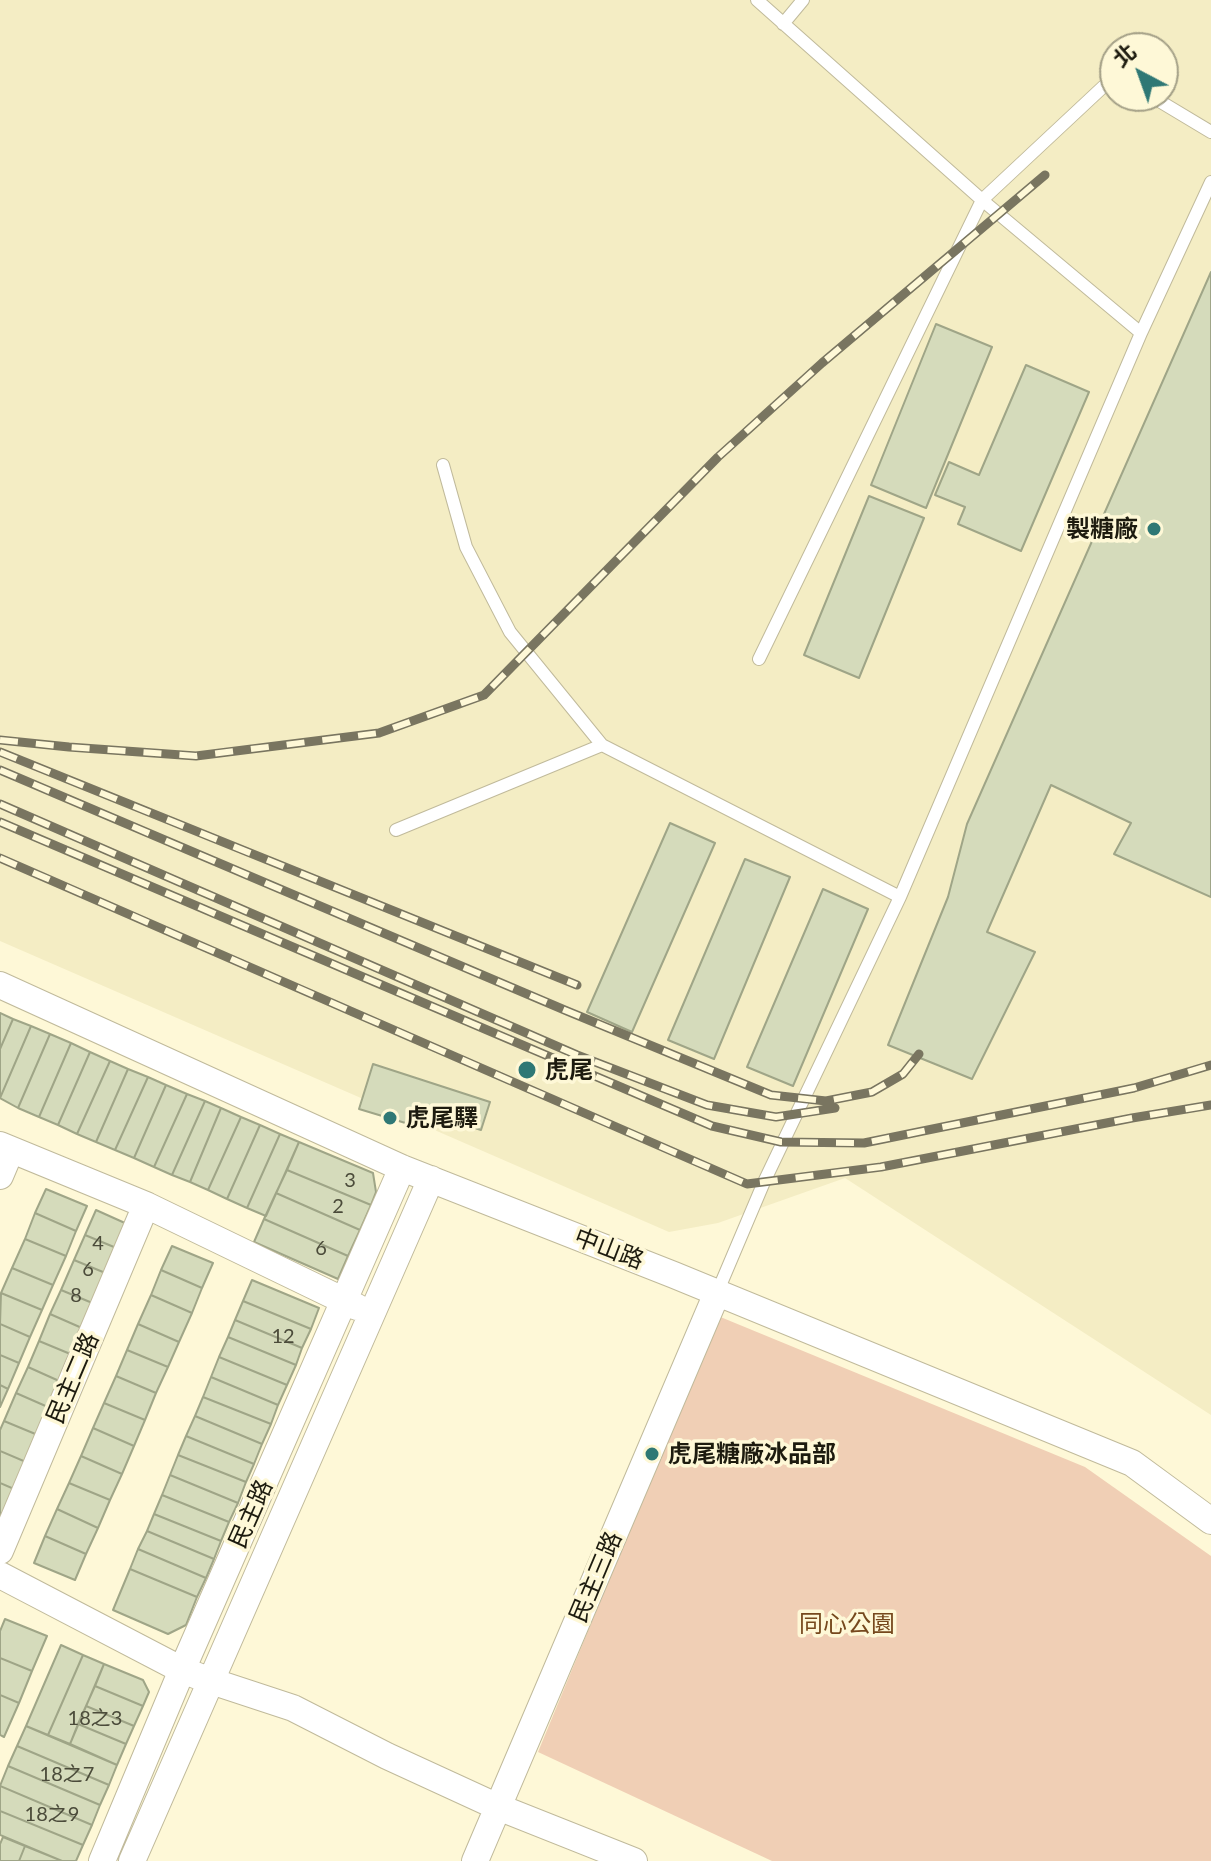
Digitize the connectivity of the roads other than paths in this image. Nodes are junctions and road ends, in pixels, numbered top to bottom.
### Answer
1 (757, 0) edge
2 (803, 0) edge
3 (783, 24) junction
4 (1099, 91) edge
5 (1178, 112) edge
6 (1211, 132) edge
7 (1211, 182) edge
8 (982, 200) junction
9 (1141, 333) junction
10 (443, 465) dead end
11 (759, 659) dead end
12 (602, 745) junction
13 (396, 830) dead end
14 (900, 897) junction
15 (0, 985) edge
16 (6, 1147) edge
17 (402, 1168) junction
18 (0, 1176) edge
19 (431, 1179) junction
20 (146, 1205) junction
21 (717, 1293) junction
22 (344, 1302) junction
23 (372, 1314) junction
24 (1211, 1521) edge
25 (0, 1551) edge
26 (0, 1575) edge
27 (182, 1670) junction
28 (211, 1681) junction
29 (498, 1807) junction
30 (102, 1861) edge
31 (132, 1861) edge
32 (475, 1861) edge
33 (634, 1861) edge

1 - 3 lane
2 - 3 lane
3 - 8 lane
4 - 8 lane
5 - 6 lane
7 - 9 lane
8 - 9 lane
8 - 11 lane
9 - 14 lane
10 - 12 lane
12 - 13 lane
12 - 14 lane
14 - 21 lane
15 - 17 street, 中山路
16 - 18 street
16 - 20 street
17 - 19 street, 中山路
17 - 22 street, 民主路
19 - 21 street, 中山路
19 - 23 street
20 - 22 street
20 - 25 street, 民主二路
21 - 24 street, 中山路
21 - 29 street, 民主三路
22 - 23 street
22 - 27 street, 民主路
23 - 28 street
26 - 27 street
27 - 28 street
27 - 30 street, 民主路
28 - 29 street
28 - 31 street
29 - 32 street, 民主三路
29 - 33 street

